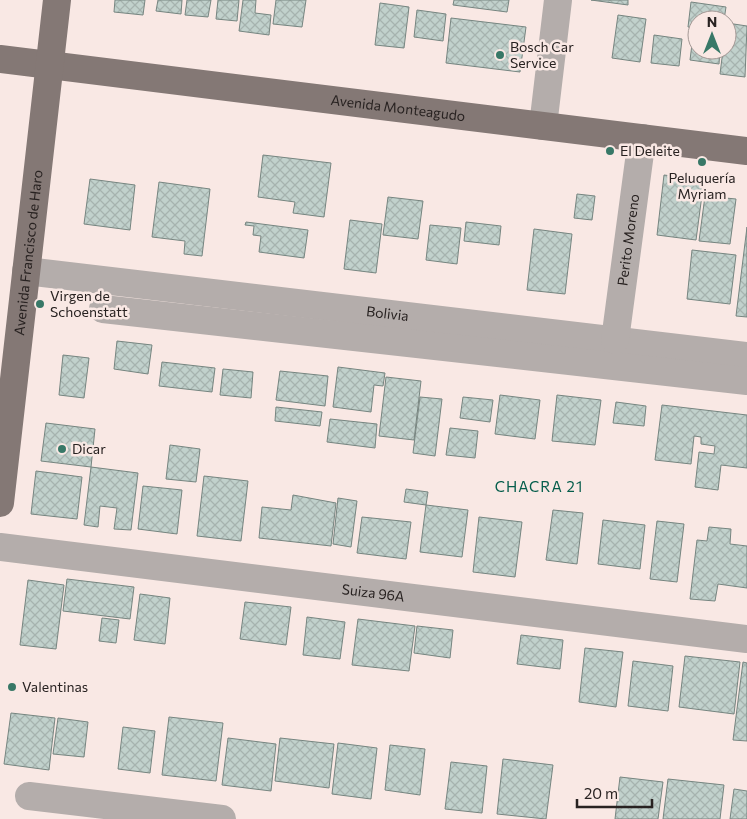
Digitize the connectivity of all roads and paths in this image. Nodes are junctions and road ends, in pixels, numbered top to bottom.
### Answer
1 (57, 0) edge
2 (558, 0) edge
3 (0, 59) edge
4 (49, 65) junction
5 (543, 126) junction
6 (642, 138) junction
7 (747, 151) edge
8 (26, 271) junction
9 (103, 309) dead end
10 (615, 340) junction
11 (747, 356) edge
12 (747, 381) edge
13 (0, 503) edge
14 (0, 547) edge
15 (747, 639) edge
16 (29, 796) dead end
17 (222, 819) edge

1 - 4 main road, Avenida Francisco de Haro
2 - 5 street
3 - 4 main road, Avenida Monteagudo
4 - 5 main road, Avenida Monteagudo
4 - 8 main road, Avenida Francisco de Haro
5 - 6 main road, Avenida Monteagudo
6 - 7 main road, Avenida Monteagudo
6 - 10 street, Perito Moreno
8 - 10 street, Bolivia
8 - 13 main road, Avenida Francisco de Haro
9 - 12 street, Bolivia
10 - 11 street, Bolivia
14 - 15 street, Suiza 96A
16 - 17 street

